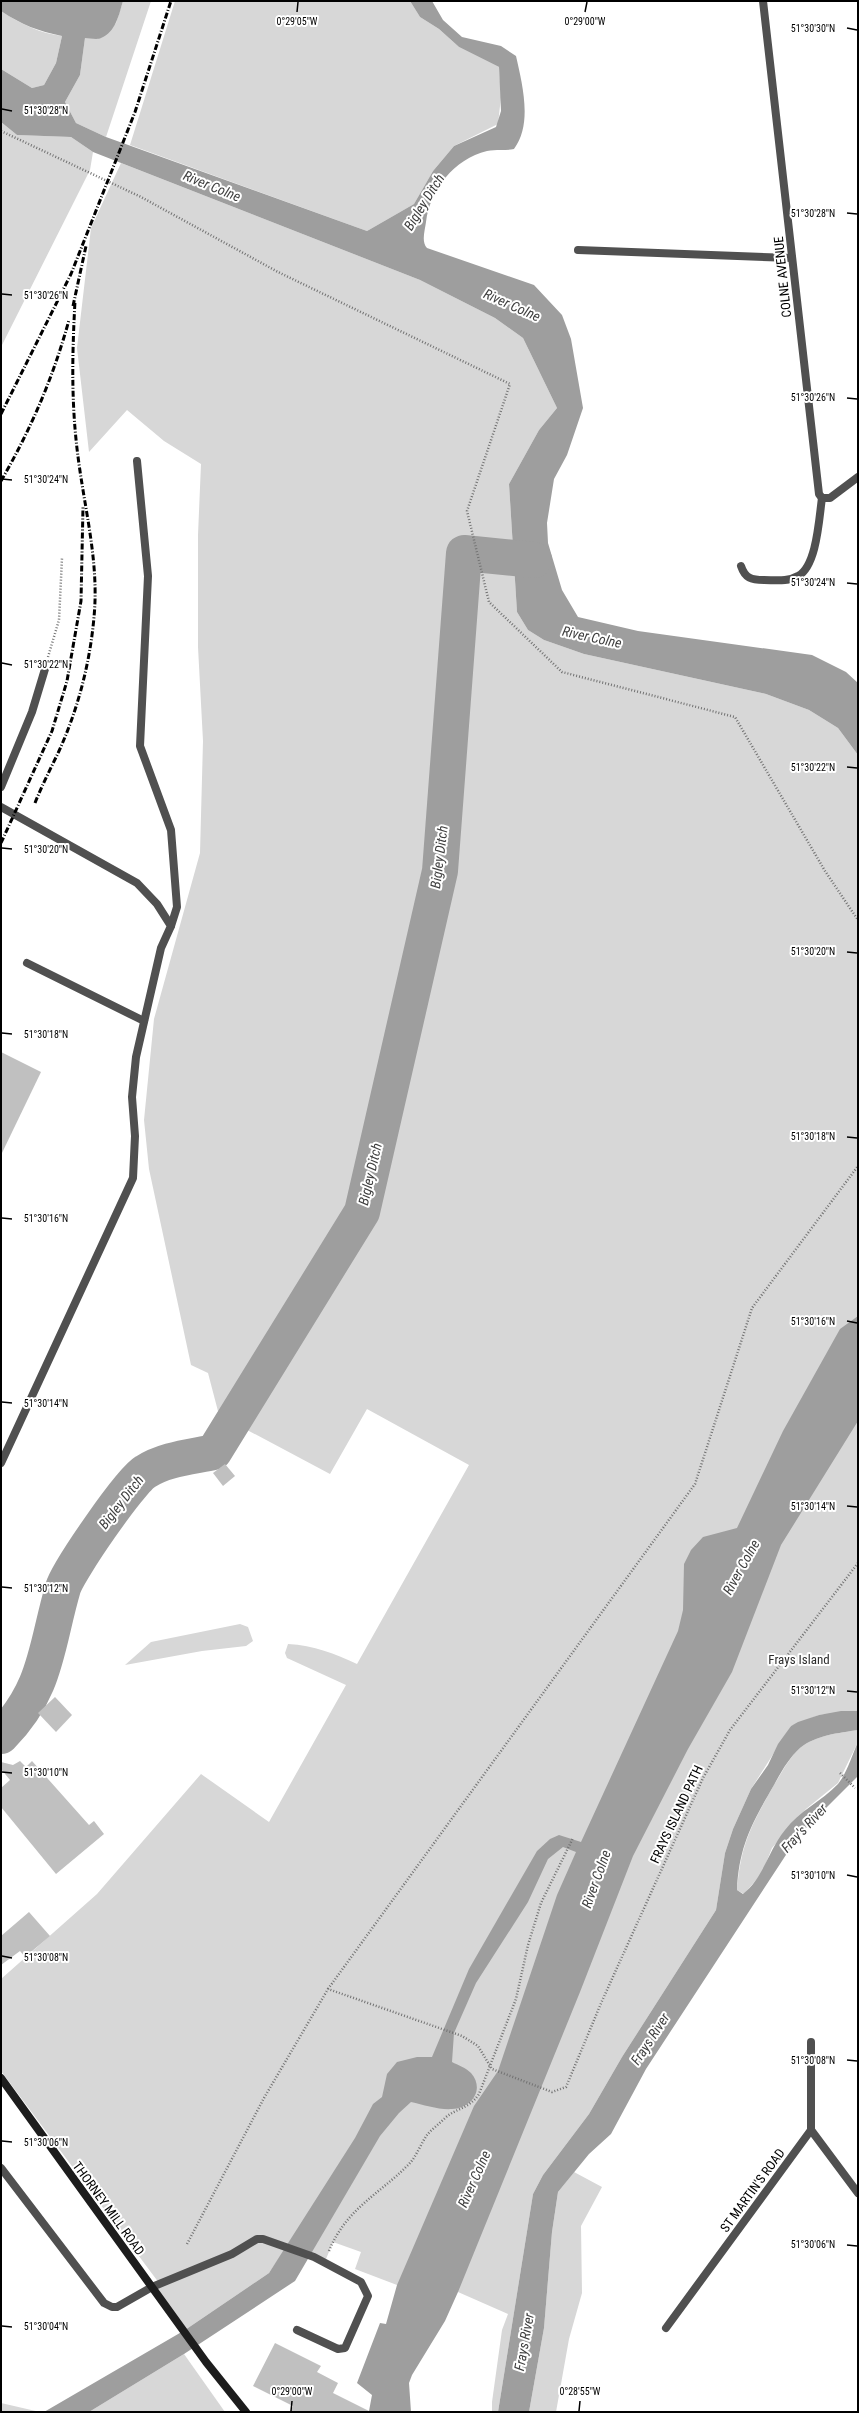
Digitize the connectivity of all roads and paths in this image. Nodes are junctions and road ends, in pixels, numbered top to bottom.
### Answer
1 (763, 1) edge
2 (1, 131) edge
3 (578, 250) dead end
4 (792, 258) junction
5 (137, 461) dead end
6 (858, 477) edge
7 (823, 498) junction
8 (62, 558) dead end
9 (740, 566) dead end
10 (45, 669) joint
11 (1, 787) edge
12 (1, 807) edge
13 (858, 920) edge
14 (171, 926) junction
15 (27, 963) dead end
16 (144, 1021) junction
17 (858, 1166) edge
18 (1, 1463) edge
19 (858, 1563) edge
20 (840, 1773) dead end
21 (855, 1788) dead end
22 (573, 1838) dead end
23 (328, 1989) junction
24 (811, 2042) dead end
25 (489, 2066) junction
26 (1, 2078) edge
27 (811, 2130) junction
28 (1, 2168) edge
29 (858, 2193) edge
30 (187, 2244) dead end
31 (328, 2253) dead end
32 (152, 2287) junction
33 (666, 2328) dead end
34 (297, 2330) dead end
35 (246, 2412) edge

1 - 4 street, COLNE AVENUE
2 - 13 path
3 - 4 street
4 - 7 street, COLNE AVENUE
5 - 14 street
6 - 7 street
7 - 9 street
8 - 10 path
10 - 11 street
12 - 14 street
14 - 16 street
15 - 16 street
16 - 18 street
17 - 23 path
19 - 25 path, FRAYS ISLAND PATH
20 - 21 path
22 - 25 path
23 - 25 path
23 - 30 path
24 - 27 street
25 - 31 path
26 - 32 street, THORNEY MILL ROAD
27 - 29 street
27 - 33 street, ST MARTIN'S ROAD
28 - 32 street
32 - 34 street
32 - 35 street, THORNEY MILL ROAD

